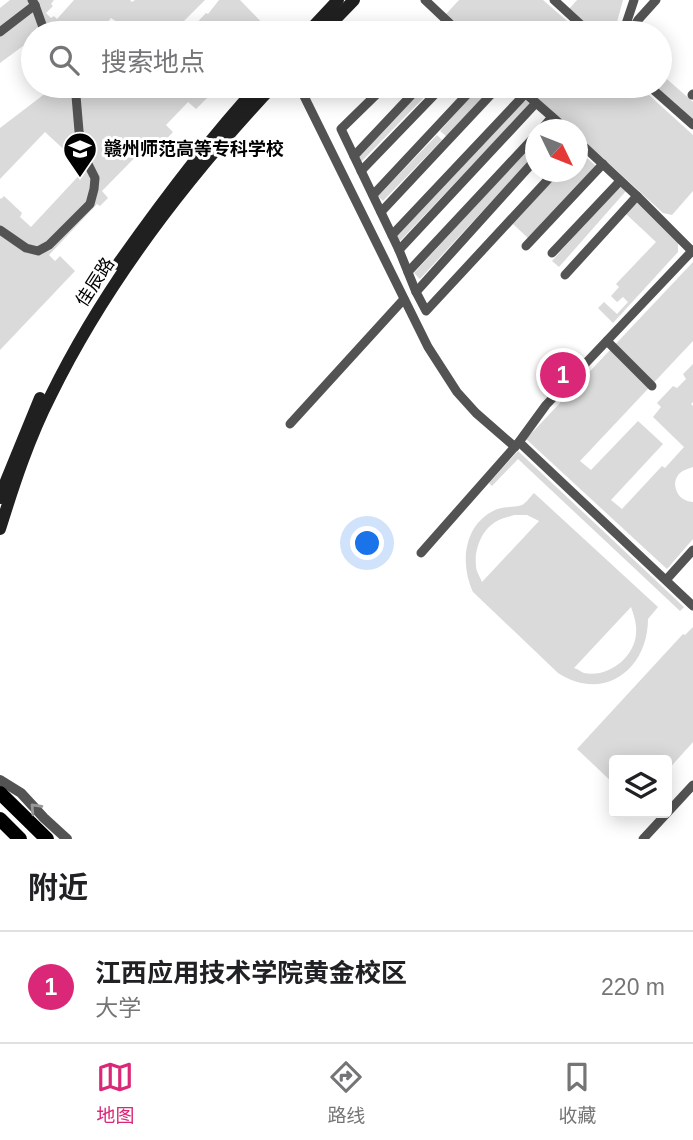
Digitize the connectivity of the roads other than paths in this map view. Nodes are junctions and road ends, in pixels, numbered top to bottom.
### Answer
1 (338, 0) edge
2 (354, 0) edge
3 (425, 0) edge
4 (554, 0) edge
5 (634, 0) edge
6 (656, 0) edge
7 (33, 2) edge
8 (40, 21) edge
9 (318, 21) edge
10 (334, 21) edge
11 (447, 21) edge
12 (577, 21) edge
13 (627, 21) edge
14 (637, 21) edge
15 (0, 32) edge
16 (76, 98) edge
17 (247, 98) edge
18 (262, 98) edge
19 (305, 98) edge
20 (373, 98) edge
21 (409, 98) edge
22 (431, 98) edge
23 (464, 98) edge
24 (488, 98) edge
25 (521, 98) edge
26 (531, 98) edge
27 (663, 98) edge
28 (536, 103) junction
29 (552, 117) edge
30 (693, 125) edge
31 (525, 147) edge
32 (588, 152) edge
33 (354, 156) junction
34 (603, 164) junction
35 (361, 171) junction
36 (525, 171) edge
37 (620, 181) junction
38 (546, 182) edge
39 (373, 195) junction
40 (637, 196) junction
41 (381, 212) junction
42 (0, 230) edge
43 (391, 235) junction
44 (526, 246) dead end
45 (398, 250) junction
46 (693, 251) edge
47 (552, 253) dead end
48 (408, 272) junction
49 (565, 275) dead end
50 (416, 292) junction
51 (404, 299) junction
52 (607, 341) junction
53 (652, 386) dead end
54 (290, 424) dead end
55 (517, 445) junction
56 (0, 498) edge
57 (0, 529) edge
58 (693, 550) edge
59 (421, 553) dead end
60 (666, 580) junction
61 (693, 606) edge
62 (0, 780) edge
63 (693, 785) edge
64 (2, 793) edge
65 (0, 819) edge
66 (11, 832) edge
67 (47, 839) edge
68 (67, 839) edge
69 (643, 839) edge

1 - 9 main road
2 - 10 main road
3 - 11 street
4 - 12 street
5 - 13 street
6 - 14 street
7 - 8 street
7 - 15 street
16 - 42 street
17 - 56 main road, 佳辰路
18 - 57 main road, 佳辰路
19 - 51 street
20 - 33 street
21 - 33 street
22 - 35 street
23 - 39 street
24 - 41 street
25 - 43 street
26 - 28 street
27 - 30 street
28 - 29 street
28 - 45 street
31 - 48 street
32 - 34 street
33 - 35 street
34 - 37 street
34 - 44 street
35 - 39 street
36 - 50 street
37 - 40 street
37 - 47 street
38 - 50 street
39 - 41 street
40 - 46 street
40 - 49 street
41 - 43 street
43 - 45 street
45 - 48 street
46 - 52 street
48 - 50 street
51 - 54 street
51 - 55 street
52 - 53 street
52 - 55 street
55 - 59 street
55 - 60 street
58 - 60 street
60 - 61 street
68 -> 62 street
63 - 69 street
64 - 67 main road
65 - 66 main road

